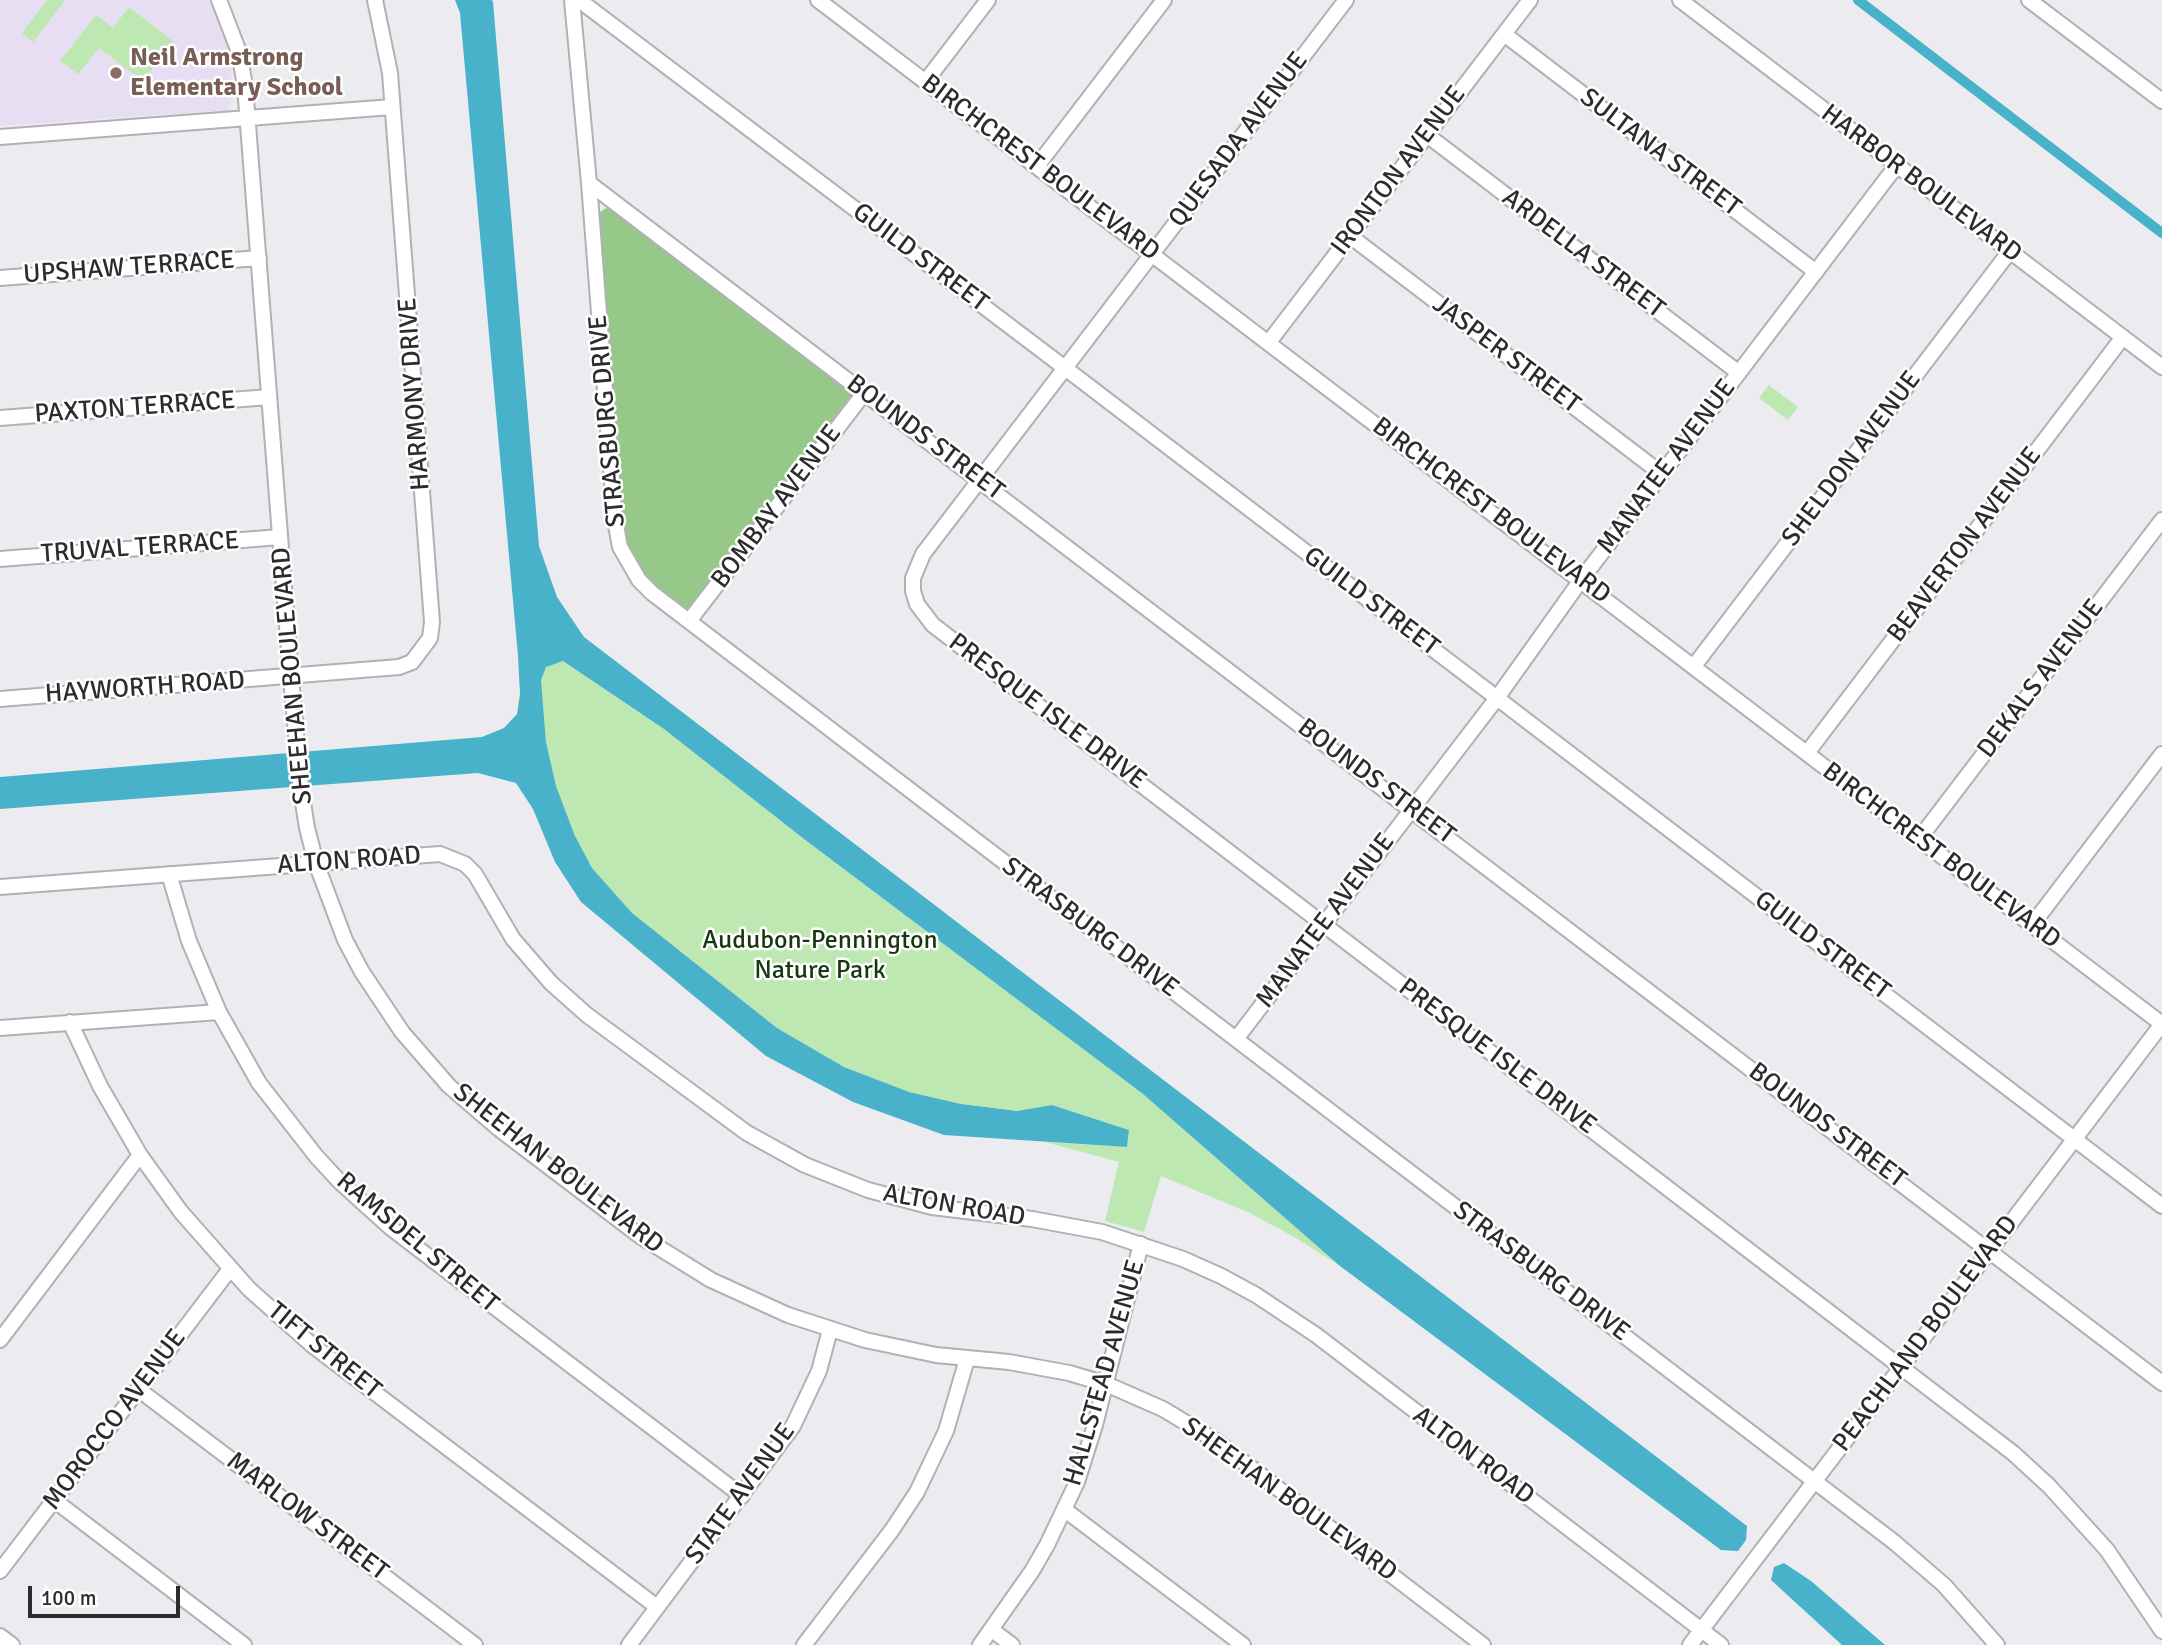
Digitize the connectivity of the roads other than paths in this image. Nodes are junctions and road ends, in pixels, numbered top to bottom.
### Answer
1 (219, 0) edge
2 (375, 0) edge
3 (572, 0) edge
4 (579, 0) edge
5 (818, 0) edge
6 (988, 0) edge
7 (1164, 0) edge
8 (1346, 0) edge
9 (1530, 0) edge
10 (1680, 0) edge
11 (2029, 0) edge
12 (1504, 34) junction
13 (926, 81) junction
14 (2160, 97) edge
15 (392, 107) junction
16 (248, 118) junction
17 (1427, 135) junction
18 (0, 137) edge
19 (1897, 165) junction
20 (1037, 166) junction
21 (589, 183) junction
22 (1350, 236) junction
23 (2010, 251) junction
24 (1153, 253) junction
25 (259, 258) junction
26 (1816, 272) junction
27 (0, 278) edge
28 (2123, 337) junction
29 (1269, 342) junction
30 (2162, 367) edge
31 (1065, 368) junction
32 (1739, 373) junction
33 (865, 392) junction
34 (269, 397) junction
35 (0, 418) edge
36 (1662, 474) junction
37 (980, 479) junction
38 (2162, 520) edge
39 (280, 537) junction
40 (0, 559) edge
41 (1581, 580) junction
42 (689, 621) junction
43 (1694, 666) junction
44 (291, 677) junction
45 (1497, 698) junction
46 (0, 699) edge
47 (1807, 752) junction
48 (2162, 754) edge
49 (1412, 809) junction
50 (1919, 839) junction
51 (316, 863) junction
52 (169, 874) junction
53 (0, 887) edge
54 (1324, 924) junction
55 (2032, 925) junction
56 (219, 1012) junction
57 (70, 1022) junction
58 (2162, 1024) edge
59 (0, 1028) edge
60 (1236, 1039) junction
61 (2074, 1139) junction
62 (140, 1155) junction
63 (2162, 1206) edge
64 (1141, 1244) junction
65 (1990, 1251) junction
66 (230, 1269) junction
67 (830, 1330) junction
68 (0, 1339) edge
69 (967, 1359) junction
70 (1902, 1366) junction
71 (2162, 1383) edge
72 (1106, 1384) junction
73 (138, 1389) junction
74 (1814, 1481) junction
75 (742, 1496) junction
76 (54, 1500) junction
77 (1065, 1510) junction
78 (0, 1571) edge
79 (657, 1607) junction
80 (992, 1630) junction
81 (1701, 1630) junction
82 (2162, 1631) edge
83 (0, 1636) edge
84 (12, 1645) edge
85 (244, 1645) edge
86 (475, 1645) edge
87 (629, 1645) edge
88 (804, 1645) edge
89 (980, 1645) edge
90 (1012, 1645) edge
91 (1243, 1645) edge
92 (1483, 1645) edge
93 (1690, 1645) edge
94 (1721, 1645) edge
95 (1997, 1645) edge

1 - 16 street, SHEEHAN BOULEVARD
2 - 15 street, HARMONY DRIVE
3 - 21 street, STRASBURG DRIVE
4 - 31 street, GUILD STREET
5 - 13 street, BIRCHCREST BOULEVARD
6 - 13 street
7 - 20 street
8 - 24 street, QUESADA AVENUE
9 - 12 street, IRONTON AVENUE
10 - 19 street, HARBOR BOULEVARD
11 - 14 street
12 - 17 street, IRONTON AVENUE
12 - 26 street, SULTANA STREET
13 - 20 street, BIRCHCREST BOULEVARD
15 - 16 street
15 - 44 street, HARMONY DRIVE
16 - 18 street
16 - 25 street, SHEEHAN BOULEVARD
17 - 22 street, IRONTON AVENUE
17 - 32 street, ARDELLA STREET
19 - 23 street, HARBOR BOULEVARD
19 - 26 street, MANATEE AVENUE
20 - 24 street, BIRCHCREST BOULEVARD
21 - 33 street, BOUNDS STREET
21 - 42 street, STRASBURG DRIVE
22 - 29 street, IRONTON AVENUE
22 - 36 street, JASPER STREET
23 - 28 street, HARBOR BOULEVARD
23 - 43 street, SHELDON AVENUE
24 - 29 street, BIRCHCREST BOULEVARD
24 - 31 street, QUESADA AVENUE
25 - 27 street, UPSHAW TERRACE
25 - 34 street, SHEEHAN BOULEVARD
26 - 32 street, MANATEE AVENUE
28 - 30 street, HARBOR BOULEVARD
28 - 47 street, BEAVERTON AVENUE
29 - 41 street, BIRCHCREST BOULEVARD
31 - 37 street, QUESADA AVENUE
31 - 45 street, GUILD STREET
32 - 36 street, MANATEE AVENUE
33 - 37 street, BOUNDS STREET
33 - 42 street, BOMBAY AVENUE
34 - 35 street, PAXTON TERRACE
34 - 39 street, SHEEHAN BOULEVARD
36 - 41 street, MANATEE AVENUE
37 - 49 street, BOUNDS STREET
37 - 54 street, PRESQUE ISLE DRIVE
38 - 50 street, DEKALS AVENUE
39 - 40 street, TRUVAL TERRACE
39 - 44 street, SHEEHAN BOULEVARD
41 - 43 street, BIRCHCREST BOULEVARD
41 - 45 street, MANATEE AVENUE
42 - 60 street, STRASBURG DRIVE
43 - 47 street, BIRCHCREST BOULEVARD
44 - 46 street, HAYWORTH ROAD
44 - 51 street, SHEEHAN BOULEVARD
45 - 49 street, MANATEE AVENUE
45 - 61 street, GUILD STREET
47 - 50 street, BIRCHCREST BOULEVARD
48 - 55 street
49 - 54 street, MANATEE AVENUE
49 - 65 street, BOUNDS STREET
50 - 55 street, BIRCHCREST BOULEVARD
51 - 52 street, ALTON ROAD
51 - 64 street, ALTON ROAD
51 - 67 street, SHEEHAN BOULEVARD
52 - 53 street, ALTON ROAD
52 - 56 street, RAMSDEL STREET
54 - 60 street, MANATEE AVENUE
54 - 70 street, PRESQUE ISLE DRIVE
55 - 58 street, BIRCHCREST BOULEVARD
56 - 57 street
56 - 75 street, RAMSDEL STREET
57 - 59 street
57 - 62 street, TIFT STREET
58 - 61 street, PEACHLAND BOULEVARD
60 - 74 street, STRASBURG DRIVE
61 - 63 street, GUILD STREET
61 - 65 street, PEACHLAND BOULEVARD
62 - 66 street, TIFT STREET
62 - 68 street
64 - 72 street, HALLSTEAD AVENUE
64 - 81 street, ALTON ROAD
65 - 70 street, PEACHLAND BOULEVARD
65 - 71 street, BOUNDS STREET
66 - 73 street, MOROCCO AVENUE
66 - 79 street, TIFT STREET
67 - 69 street, SHEEHAN BOULEVARD
67 - 75 street, STATE AVENUE
69 - 72 street, SHEEHAN BOULEVARD
69 - 88 street
70 - 74 street, PEACHLAND BOULEVARD
70 - 82 street, PRESQUE ISLE DRIVE
72 - 77 street, HALLSTEAD AVENUE
72 - 92 street, SHEEHAN BOULEVARD
73 - 76 street, MOROCCO AVENUE
73 - 86 street, MARLOW STREET
74 - 81 street, PEACHLAND BOULEVARD
74 - 95 street, STRASBURG DRIVE
75 - 79 street, STATE AVENUE
76 - 78 street, MOROCCO AVENUE
76 - 85 street
77 - 80 street, HALLSTEAD AVENUE
77 - 91 street
79 - 87 street, STATE AVENUE
80 - 89 street, HALLSTEAD AVENUE
80 - 90 street
81 - 93 street, PEACHLAND BOULEVARD
81 - 94 street, ALTON ROAD
83 - 84 street

